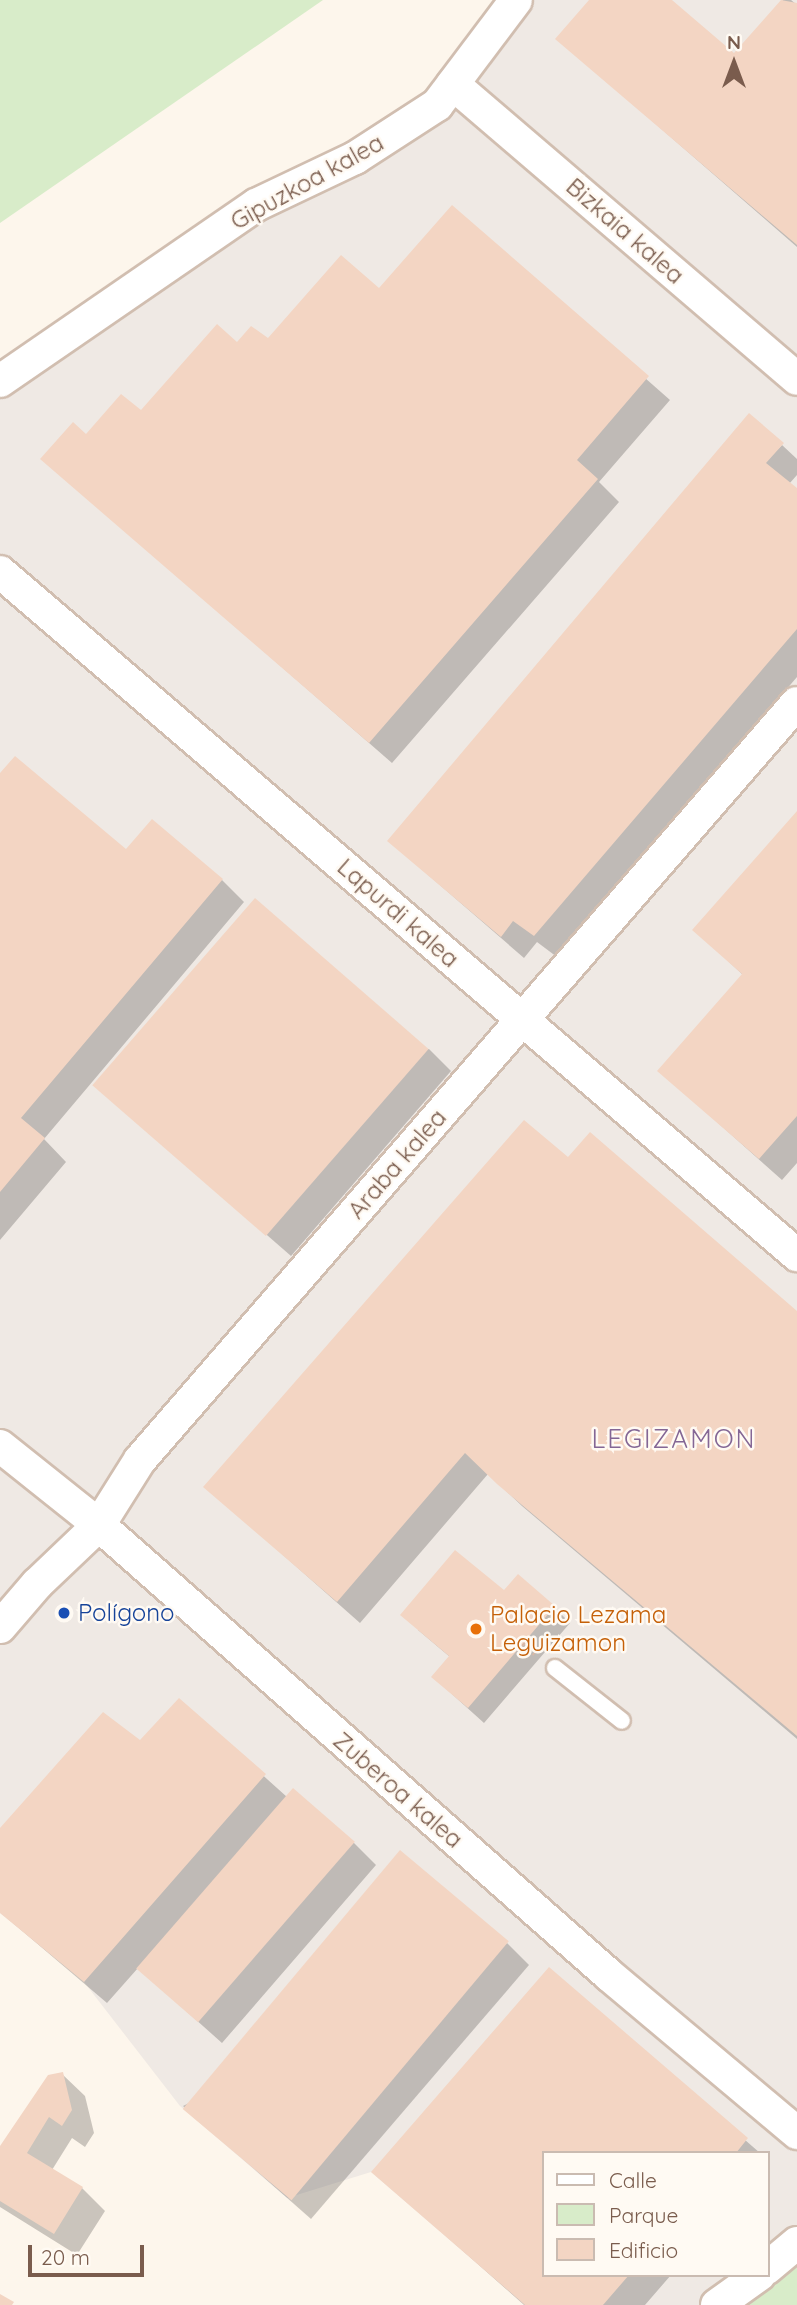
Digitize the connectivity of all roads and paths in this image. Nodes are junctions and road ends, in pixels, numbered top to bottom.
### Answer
1 (516, 0) edge
2 (453, 84) junction
3 (797, 379) edge
4 (0, 381) edge
5 (0, 572) edge
6 (797, 703) edge
7 (522, 1019) junction
8 (797, 1255) edge
9 (0, 1446) edge
10 (99, 1525) junction
11 (0, 1627) edge
12 (555, 1668) dead end
13 (622, 1721) dead end
14 (797, 2133) edge
15 (797, 2243) edge
16 (769, 2266) edge
17 (756, 2277) edge
18 (717, 2305) edge

1 - 2 street, Gipuzkoa kalea
2 - 3 street, Bizkaia kalea
2 - 4 street, Gipuzkoa kalea
5 - 7 street, Lapurdi kalea
6 - 7 street, Araba kalea
7 - 8 street, Lapurdi kalea
7 - 10 street, Araba kalea
9 - 10 street, Zuberoa kalea
10 - 11 street, Araba kalea
10 - 14 street, Zuberoa kalea
12 - 13 lane
15 - 16 street
17 - 18 street

